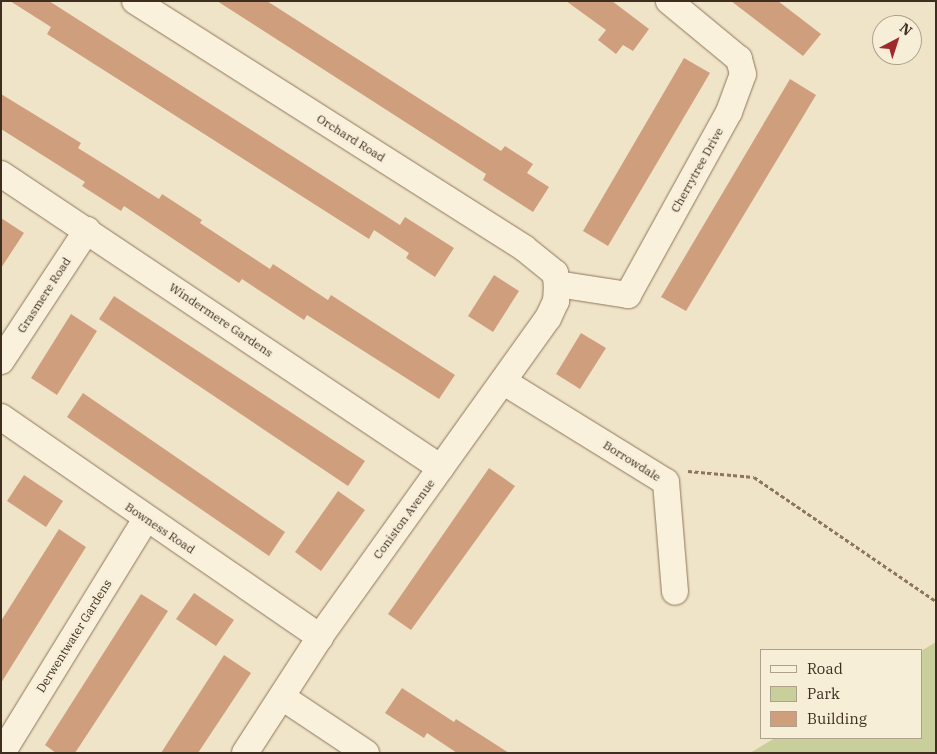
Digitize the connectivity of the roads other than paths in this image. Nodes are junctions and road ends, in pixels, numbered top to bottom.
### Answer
1 (135, 1) edge
2 (669, 1) edge
3 (1, 174) edge
4 (87, 230) junction
5 (558, 284) junction
6 (1, 361) edge
7 (504, 382) junction
8 (1, 417) edge
9 (441, 468) junction
10 (146, 519) junction
11 (675, 592) dead end
12 (320, 637) junction
13 (282, 697) junction
14 (2, 753) edge
15 (245, 753) edge
16 (366, 753) edge

1 - 5 street, Orchard Road
2 - 5 street, Cherrytree Drive
3 - 4 street, Windermere Gardens
4 - 6 street, Grasmere Road
4 - 9 street, Windermere Gardens
5 - 7 street, Coniston Avenue
7 - 9 street, Coniston Avenue
7 - 11 street, Borrowdale
8 - 10 street, Bowness Road
9 - 12 street, Coniston Avenue
10 - 12 street, Bowness Road
10 - 14 street, Derwentwater Gardens
12 - 13 street, Coniston Avenue
13 - 15 street, Coniston Avenue
13 - 16 street

